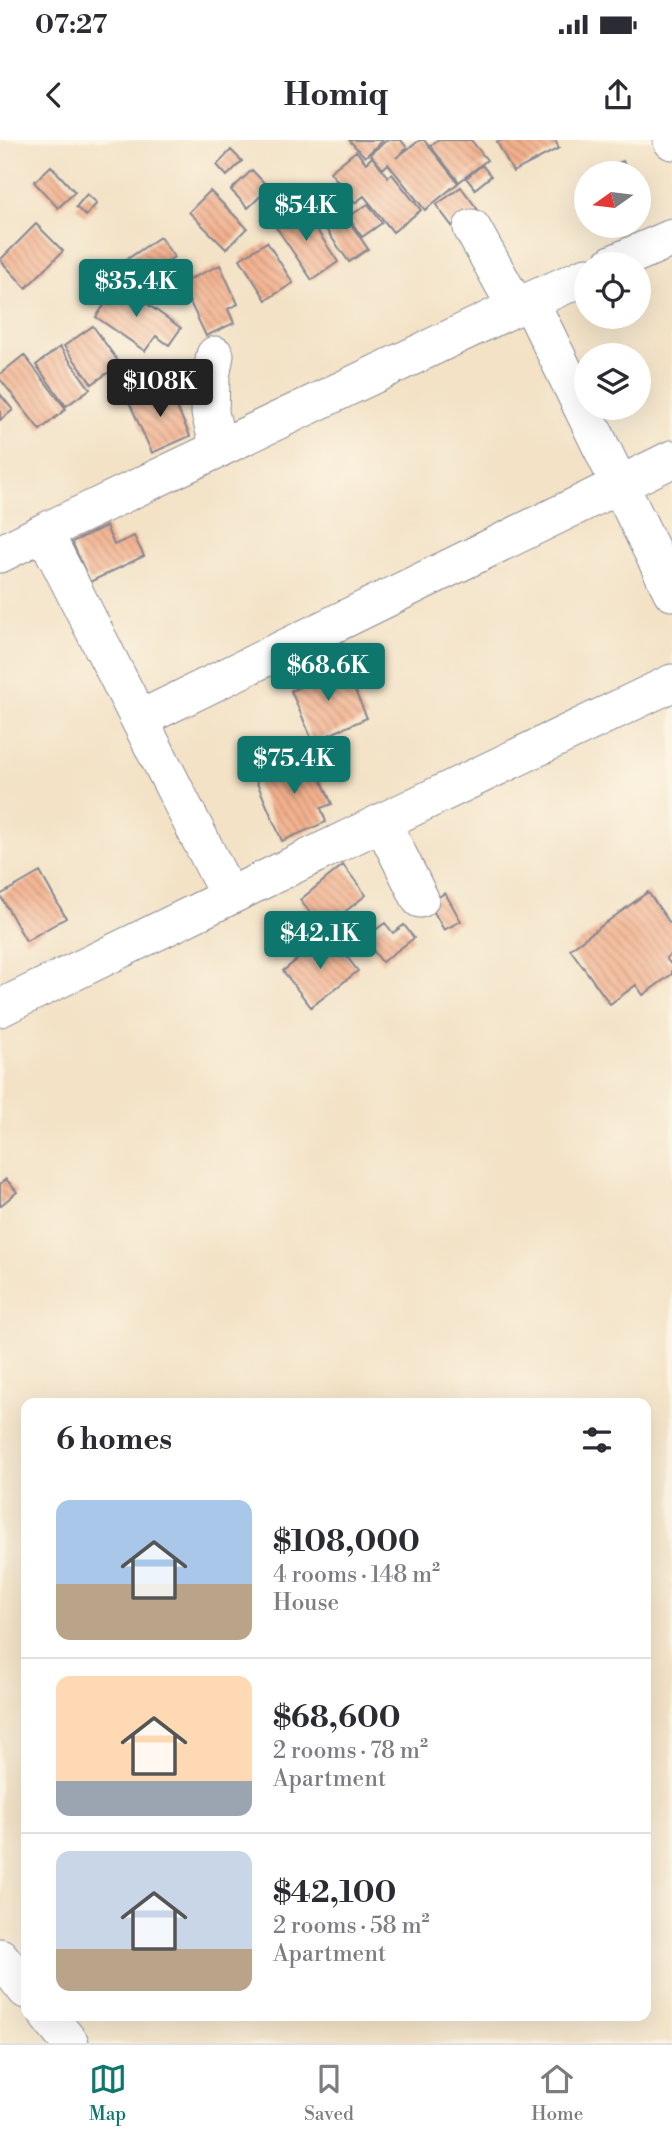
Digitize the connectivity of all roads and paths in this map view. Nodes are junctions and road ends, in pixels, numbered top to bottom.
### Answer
1 (472, 228) dead end
2 (672, 238) edge
3 (640, 252) edge
4 (574, 281) edge
5 (523, 304) junction
6 (215, 355) dead end
7 (219, 449) junction
8 (672, 459) edge
9 (621, 484) junction
10 (44, 532) junction
11 (0, 554) edge
12 (672, 592) edge
13 (672, 683) edge
14 (140, 719) junction
15 (382, 822) junction
16 (229, 896) junction
17 (421, 899) dead end
18 (0, 1008) edge
19 (0, 1957) edge
20 (21, 1984) edge
21 (52, 2021) edge
22 (70, 2043) edge

1 - 5 street
2 - 3 street
4 - 5 street
5 - 7 street
5 - 9 street
6 - 7 street
7 - 10 street
8 - 9 street
9 - 12 street
9 - 14 street
10 - 11 street
10 - 14 street
13 - 15 street
14 - 16 street
15 - 16 street
15 - 17 street
16 - 18 street
19 - 20 street
21 - 22 street

